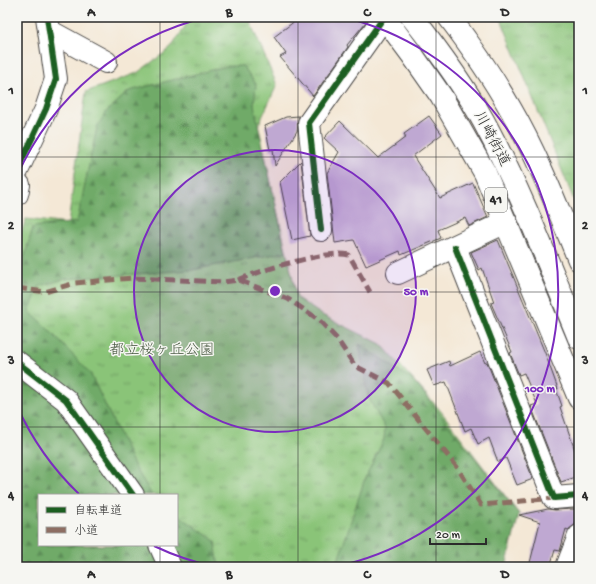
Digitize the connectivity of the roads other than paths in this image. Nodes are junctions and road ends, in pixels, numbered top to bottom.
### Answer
1 (384, 17) edge
2 (412, 17) edge
3 (449, 17) edge
4 (49, 24) edge
5 (106, 62) dead end
6 (17, 184) edge
7 (506, 222) junction
8 (321, 230) dead end
9 (454, 247) junction
10 (579, 260) edge
11 (398, 273) dead end
12 (579, 338) edge
13 (17, 362) edge
14 (579, 398) edge
15 (132, 494) edge
16 (579, 496) edge
17 (579, 536) edge
18 (160, 546) edge
19 (170, 567) edge
20 (567, 567) edge

1 - 7 main road, 41
1 - 8 main road
2 - 12 main road, 川崎街道 / 41
3 - 10 main road, 川崎街道
4 - 5 main road
4 - 6 main road
7 - 9 main road
7 - 14 main road, 41
9 - 11 main road
9 - 16 main road
13 - 15 main road
17 - 20 main road
18 - 19 main road

